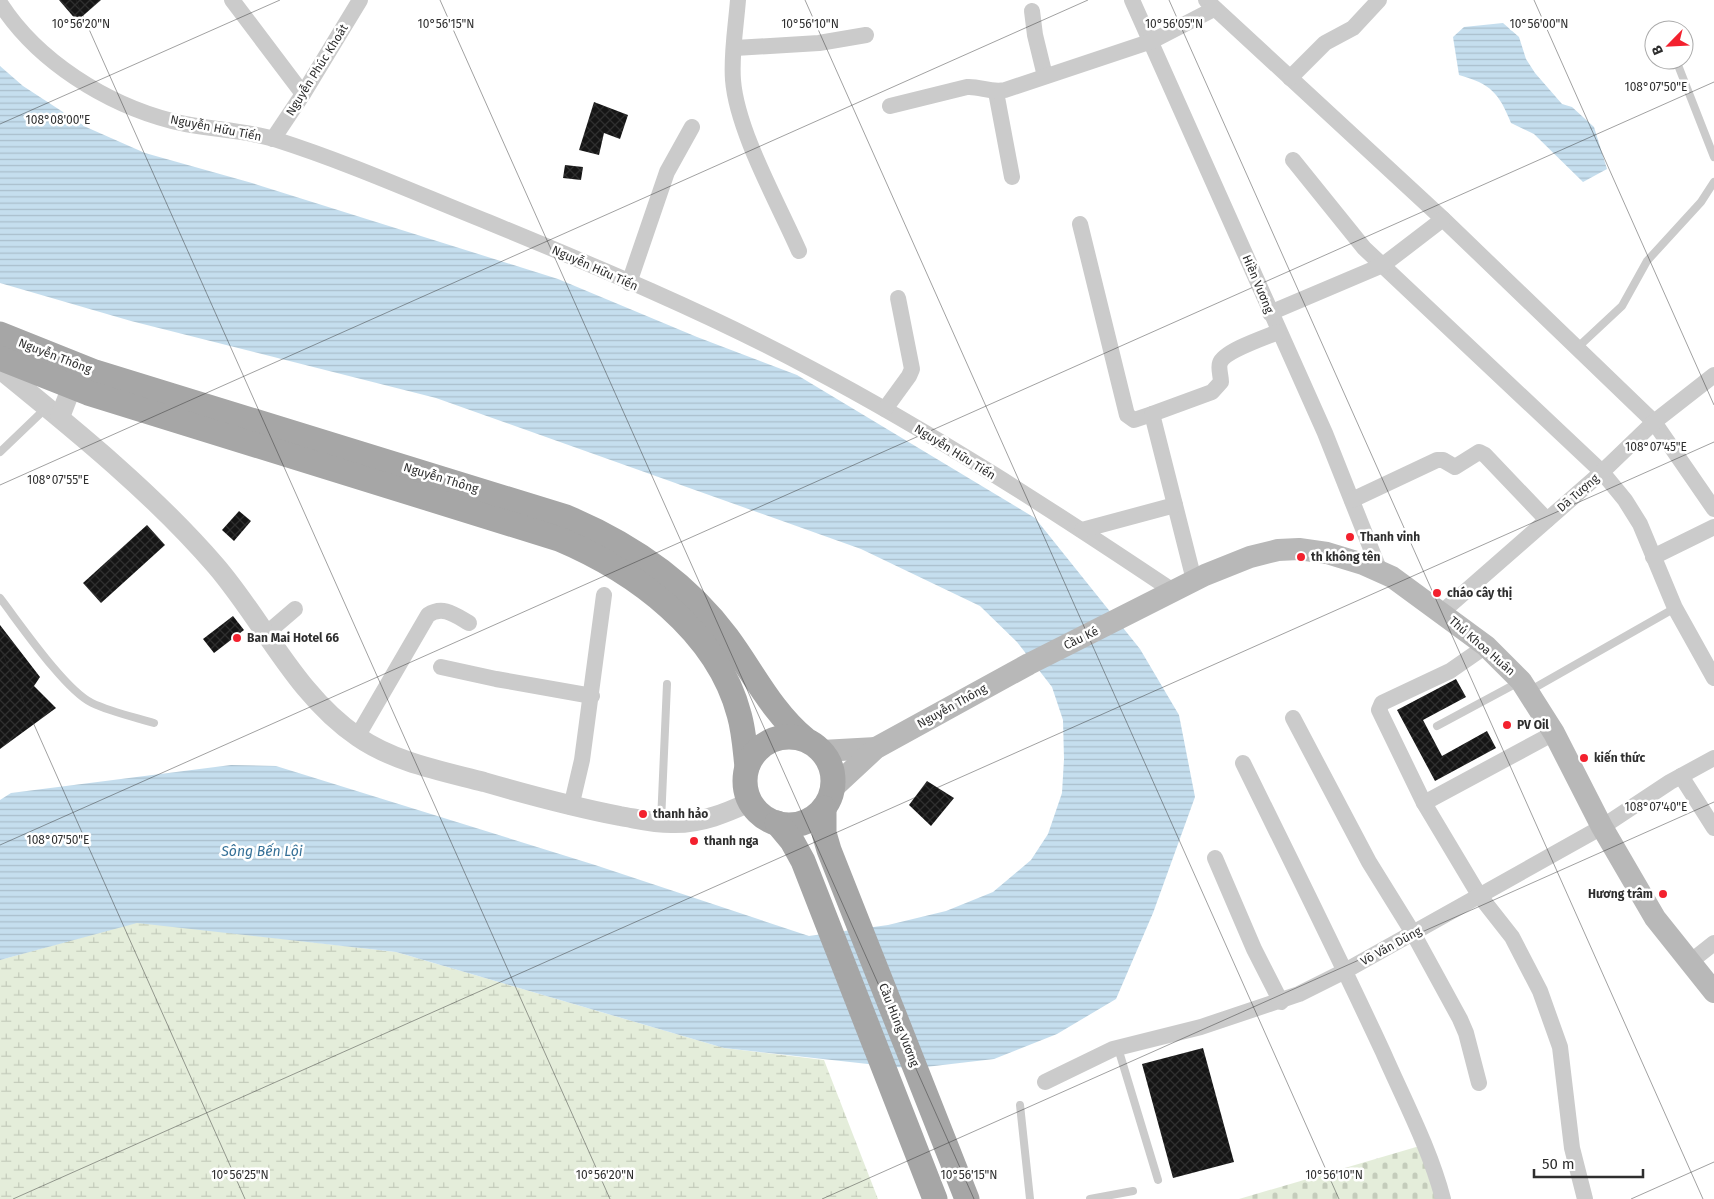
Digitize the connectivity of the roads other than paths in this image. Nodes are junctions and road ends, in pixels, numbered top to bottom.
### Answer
1 (232, 0) edge
2 (360, 0) edge
3 (738, 0) edge
4 (1132, 0) edge
5 (1379, 0) edge
6 (0, 2) edge
7 (1210, 4) edge
8 (1032, 10) dead end
9 (866, 35) dead end
10 (1152, 41) junction
11 (735, 48) junction
12 (1680, 70) edge
13 (1045, 76) junction
14 (1290, 78) junction
15 (996, 92) junction
16 (303, 94) junction
17 (890, 106) dead end
18 (692, 127) dead end
19 (273, 139) junction
20 (1714, 157) edge
21 (1293, 160) dead end
22 (1012, 177) dead end
23 (1714, 182) edge
24 (1443, 219) junction
25 (1080, 224) dead end
26 (799, 251) dead end
27 (1383, 265) junction
28 (629, 283) junction
29 (898, 298) dead end
30 (1270, 313) junction
31 (1278, 332) junction
32 (0, 334) edge
33 (1577, 348) junction
34 (0, 358) edge
35 (0, 369) edge
36 (1714, 375) edge
37 (76, 377) junction
38 (885, 409) junction
39 (54, 412) junction
40 (1152, 414) junction
41 (1654, 422) junction
42 (0, 452) edge
43 (1602, 472) junction
44 (1352, 500) junction
45 (1175, 505) junction
46 (1714, 509) edge
47 (1547, 520) junction
48 (1714, 527) edge
49 (1082, 530) junction
50 (1653, 557) junction
51 (1379, 570) junction
52 (1194, 580) junction
53 (1173, 590) junction
54 (604, 595) dead end
55 (0, 598) edge
56 (1676, 608) junction
57 (295, 609) dead end
58 (1134, 612) joint
59 (1442, 612) junction
60 (469, 623) dead end
61 (267, 633) junction
62 (1486, 646) junction
63 (1708, 651) edge
64 (1029, 664) joint
65 (441, 667) dead end
66 (1714, 678) edge
67 (667, 684) dead end
68 (1525, 686) junction
69 (592, 696) junction
70 (1293, 718) dead end
71 (154, 723) dead end
72 (1438, 726) dead end
73 (1554, 733) junction
74 (357, 737) junction
75 (814, 745) junction
76 (876, 748) junction
77 (1714, 758) edge
78 (1243, 763) dead end
79 (747, 767) junction
80 (1681, 776) junction
81 (828, 798) junction
82 (750, 802) junction
83 (1424, 802) junction
84 (571, 807) junction
85 (661, 822) junction
86 (777, 823) junction
87 (1602, 827) junction
88 (1714, 828) edge
89 (1215, 858) dead end
90 (1479, 895) junction
91 (1413, 933) junction
92 (1714, 943) edge
93 (1690, 962) junction
94 (1345, 971) junction
95 (1714, 992) edge
96 (1281, 1002) junction
97 (1118, 1048) junction
98 (1045, 1082) dead end
99 (1479, 1083) dead end
100 (1020, 1105) dead end
101 (1158, 1180) dead end
102 (930, 1188) edge
103 (1133, 1191) dead end
104 (967, 1199) edge
105 (1030, 1199) edge
106 (1090, 1199) edge
107 (1443, 1199) edge
108 (1585, 1199) edge

1 - 16 street
2 - 16 street, Nguyễn Phúc Khoát
3 - 11 street
4 - 10 street, Hiền Vương
5 - 14 street
6 - 19 street, Nguyễn Hữu Tiến
7 - 10 street
7 - 14 street
8 - 13 street
9 - 11 street
10 - 13 street
10 - 30 street, Hiền Vương
11 - 26 street
12 - 20 lane
13 - 15 street
14 - 24 street
15 - 17 street
15 - 22 street
16 - 19 street, Nguyễn Phúc Khoát
18 - 28 street
19 - 28 street, Nguyễn Hữu Tiến
21 - 27 street
23 - 33 lane
24 - 27 street
24 - 33 street
25 - 40 street
27 - 30 street
27 - 43 street
28 - 38 street, Nguyễn Hữu Tiến
29 - 38 street
30 - 31 street, Hiền Vương
31 - 40 street
31 - 44 street, Hiền Vương
32 - 37 main road, Nguyễn Thông
33 - 41 street
34 - 37 main road, Nguyễn Thông
35 - 39 street
36 - 41 street, Dã Tượng
37 - 39 street
37 - 75 main road, Nguyễn Thông
37 - 79 main road, Nguyễn Thông
38 - 49 street, Nguyễn Hữu Tiến
39 - 42 lane
39 - 61 street
40 - 45 street
41 - 43 street, Dã Tượng
41 - 46 street
43 - 47 street, Dã Tượng
43 - 50 street
44 - 47 street
44 - 51 street, Hiền Vương
45 - 49 street
45 - 52 street
47 - 59 street, Dã Tượng
48 - 50 street
49 - 53 street, Nguyễn Hữu Tiến
50 - 56 street
51 - 52 main road, Thủ Khoa Huân
51 - 59 main road, Thủ Khoa Huân
52 - 53 main road, Thủ Khoa Huân
53 - 58 main road, Thủ Khoa Huân
54 - 69 street
55 - 71 lane
56 - 63 street
56 - 68 lane
57 - 61 street
58 - 64 main road, Cầu Ké
59 - 62 main road, Thủ Khoa Huân
60 - 74 street
61 - 74 street
62 - 68 main road, Thủ Khoa Huân
62 - 83 street
63 - 66 street
64 - 76 main road, Nguyễn Thông
65 - 69 street
67 - 85 lane
68 - 72 lane
68 - 73 main road, Thủ Khoa Huân
69 - 84 street
70 - 91 street
73 - 83 street
73 - 87 main road, Thủ Khoa Huân
74 - 84 street
75 - 76 main road, Nguyễn Thông
75 - 79 main road
75 - 81 main road
76 - 81 main road, Nguyễn Thông
77 - 80 street, Võ Văn Dũng
78 - 94 street
79 - 82 main road
80 - 87 street, Võ Văn Dũng
80 - 88 street
81 - 86 main road
81 - 104 main road, Cầu Hùng Vương
82 - 85 street
82 - 86 main road
83 - 90 street
84 - 85 street
86 - 102 main road
87 - 90 street, Võ Văn Dũng
87 - 93 main road, Thủ Khoa Huân
89 - 96 street
90 - 91 street, Võ Văn Dũng
90 - 108 street
91 - 94 street, Võ Văn Dũng
91 - 99 street
92 - 93 street
93 - 95 main road, Thủ Khoa Huân
94 - 96 street, Võ Văn Dũng
94 - 107 street
96 - 97 street, Võ Văn Dũng
97 - 98 street, Võ Văn Dũng
97 - 101 lane
100 - 105 lane
103 - 106 lane

